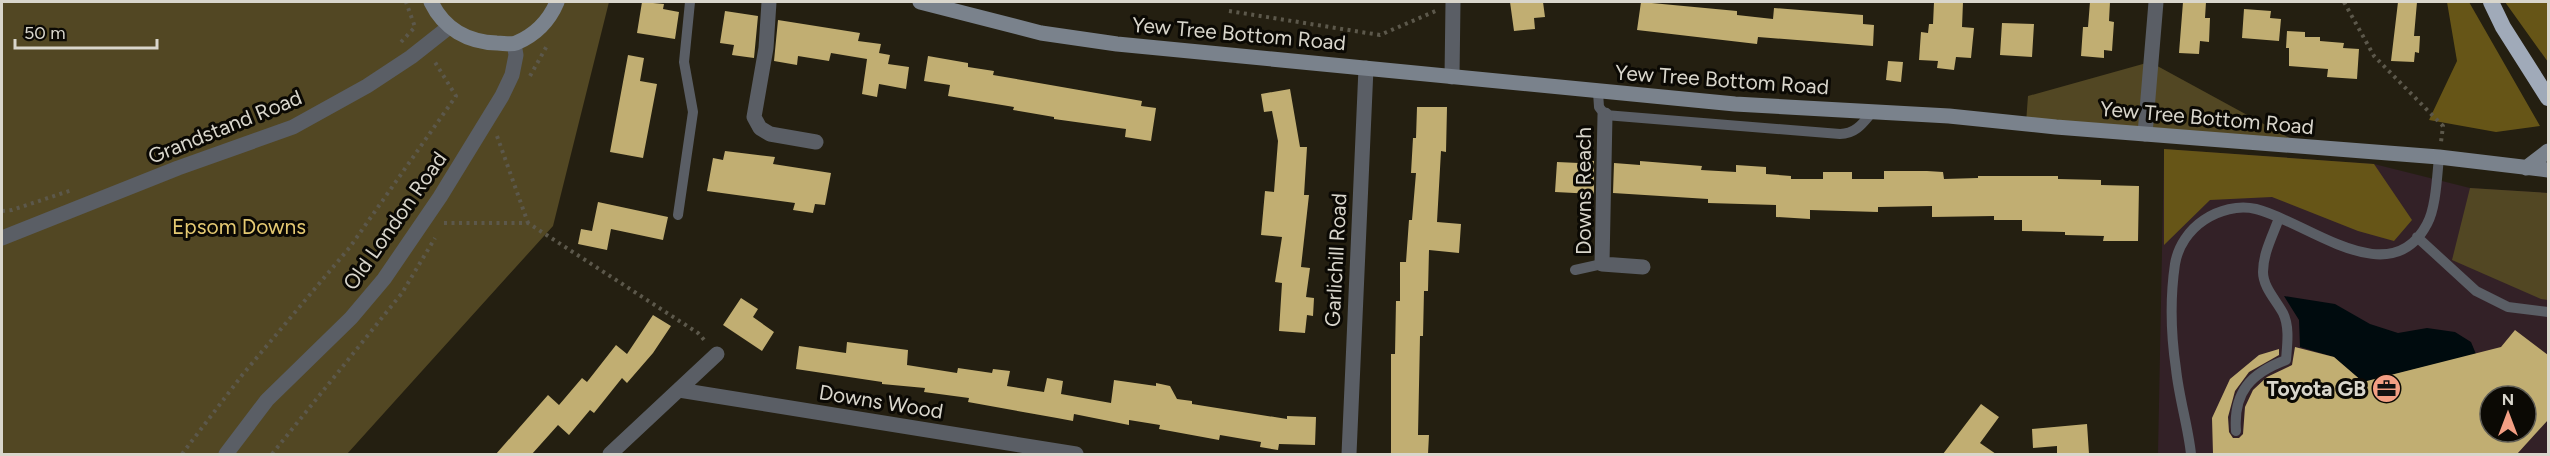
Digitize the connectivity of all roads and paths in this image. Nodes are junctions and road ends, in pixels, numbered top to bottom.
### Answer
1 (431, 2) edge
2 (557, 2) edge
3 (690, 2) edge
4 (769, 2) edge
5 (920, 2) edge
6 (2156, 2) edge
7 (2344, 2) edge
8 (2491, 2) edge
9 (1453, 3) edge
10 (1229, 10) dead end
11 (415, 27) dead end
12 (449, 27) junction
13 (514, 44) junction
14 (425, 46) junction
15 (1366, 68) junction
16 (1452, 77) junction
17 (1598, 92) junction
18 (2548, 98) edge
19 (1873, 111) junction
20 (1605, 115) junction
21 (2145, 134) junction
22 (496, 135) dead end
23 (816, 142) dead end
24 (2548, 151) edge
25 (2439, 157) junction
26 (2526, 168) junction
27 (2548, 170) edge
28 (678, 215) dead end
29 (2280, 218) junction
30 (444, 223) dead end
31 (528, 223) junction
32 (2417, 237) junction
33 (2, 238) edge
34 (1602, 264) junction
35 (1643, 267) dead end
36 (1575, 270) dead end
37 (2548, 312) edge
38 (717, 354) joint
39 (679, 390) junction
40 (2236, 431) dead end
41 (182, 454) edge
42 (226, 454) edge
43 (610, 454) edge
44 (1076, 454) edge
45 (1349, 454) edge
46 (2191, 454) edge

1 - 12 main road
2 - 13 main road
3 - 28 lane
4 - 23 street
5 - 15 main road, Yew Tree Bottom Road
6 - 21 street
7 - 25 path
8 - 18 highway
9 - 10 path
9 - 16 street
11 - 14 path
12 - 13 main road
12 - 14 street, Grandstand Road
13 - 42 street, Old London Road
14 - 33 street, Grandstand Road
14 - 41 path
15 - 16 main road, Yew Tree Bottom Road
15 - 45 street, Garlichill Road
16 - 17 main road, Yew Tree Bottom Road
17 - 19 main road, Yew Tree Bottom Road
17 - 20 lane
19 - 20 lane
19 - 21 main road, Yew Tree Bottom Road
20 - 34 street, Downs Reach
21 - 25 main road, Yew Tree Bottom Road
22 - 31 path
24 - 26 main road
25 - 26 main road, Yew Tree Bottom Road
25 - 32 lane
26 - 27 main road, Yew Tree Bottom Road
29 - 32 lane
29 - 40 lane
29 - 46 lane
30 - 31 path
31 - 38 path
32 - 37 lane
34 - 35 street, Downs Reach
34 - 36 lane
38 - 39 street
39 - 43 street
39 - 44 street, Downs Wood

